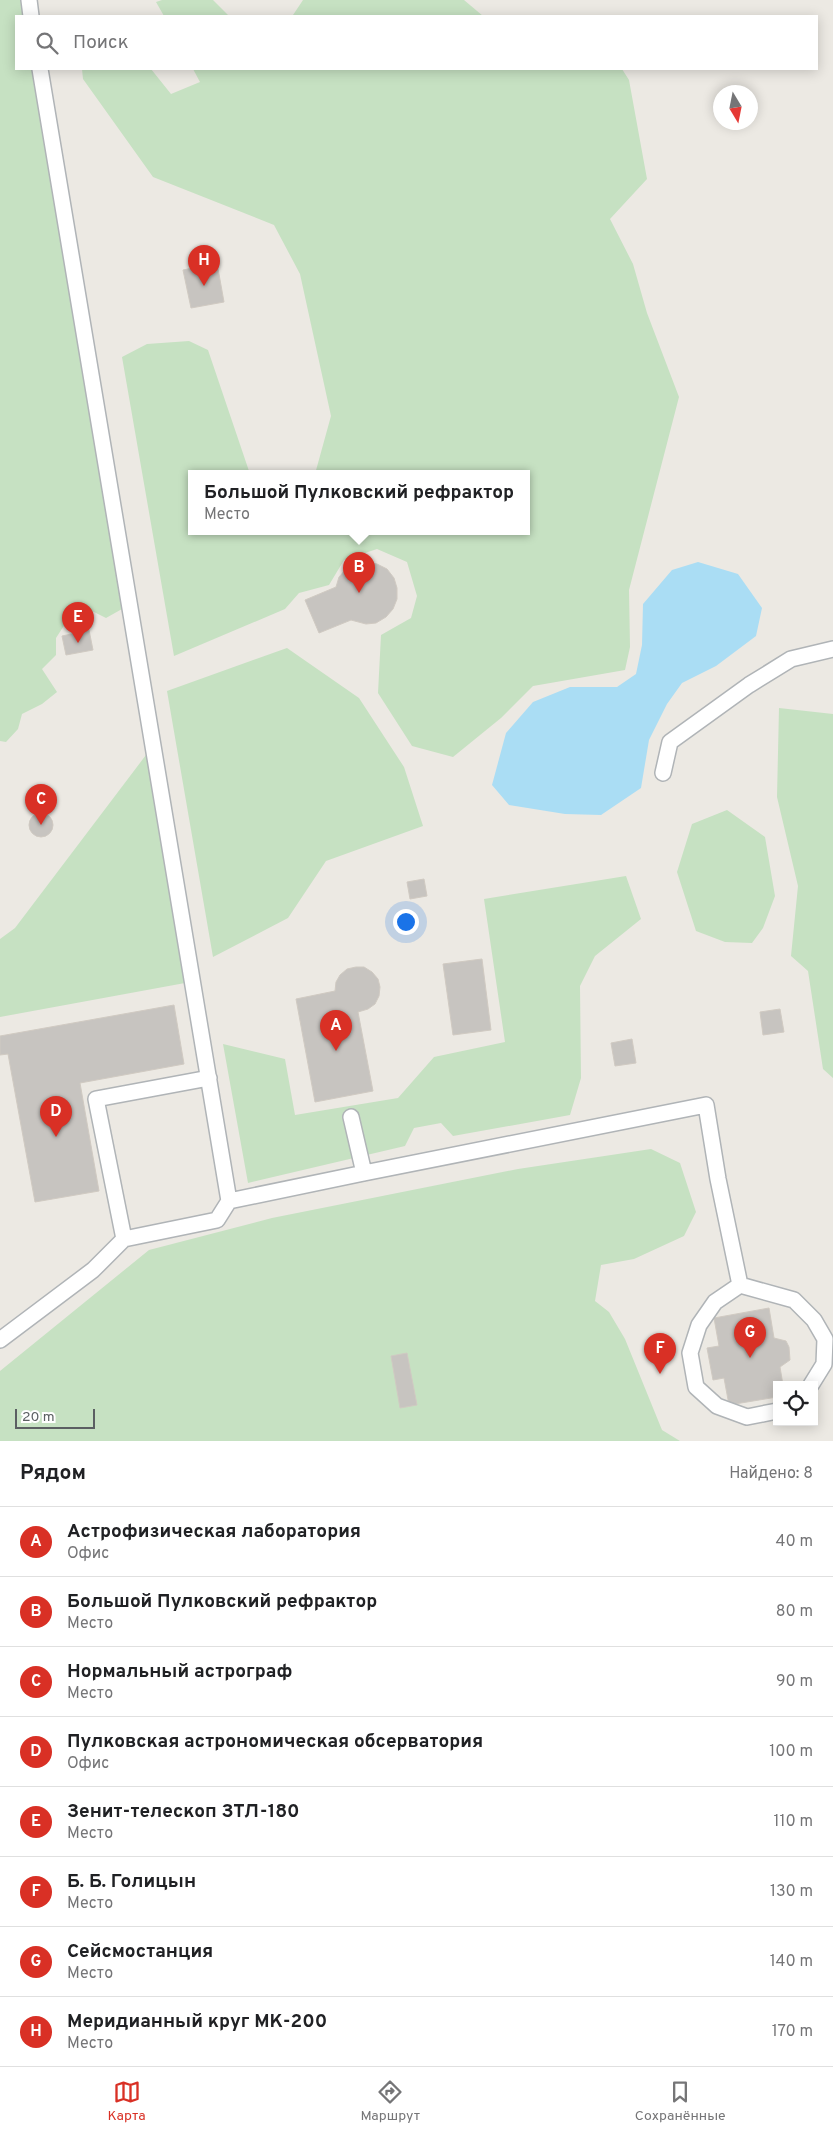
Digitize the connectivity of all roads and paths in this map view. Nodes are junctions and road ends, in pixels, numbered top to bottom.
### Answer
1 (29, 0) edge
2 (31, 15) edge
3 (40, 70) edge
4 (833, 649) edge
5 (664, 773) dead end
6 (209, 1078) junction
7 (351, 1117) dead end
8 (364, 1173) junction
9 (229, 1201) junction
10 (124, 1239) junction
11 (740, 1285) junction
12 (0, 1340) edge
13 (813, 1381) edge
14 (773, 1412) edge

1 - 2 lane
3 - 6 lane
4 - 5 lane
6 - 9 lane
6 - 10 lane
7 - 8 lane
8 - 9 lane
8 - 11 lane
9 - 10 lane
10 - 12 lane
11 - 13 lane
11 - 14 lane

